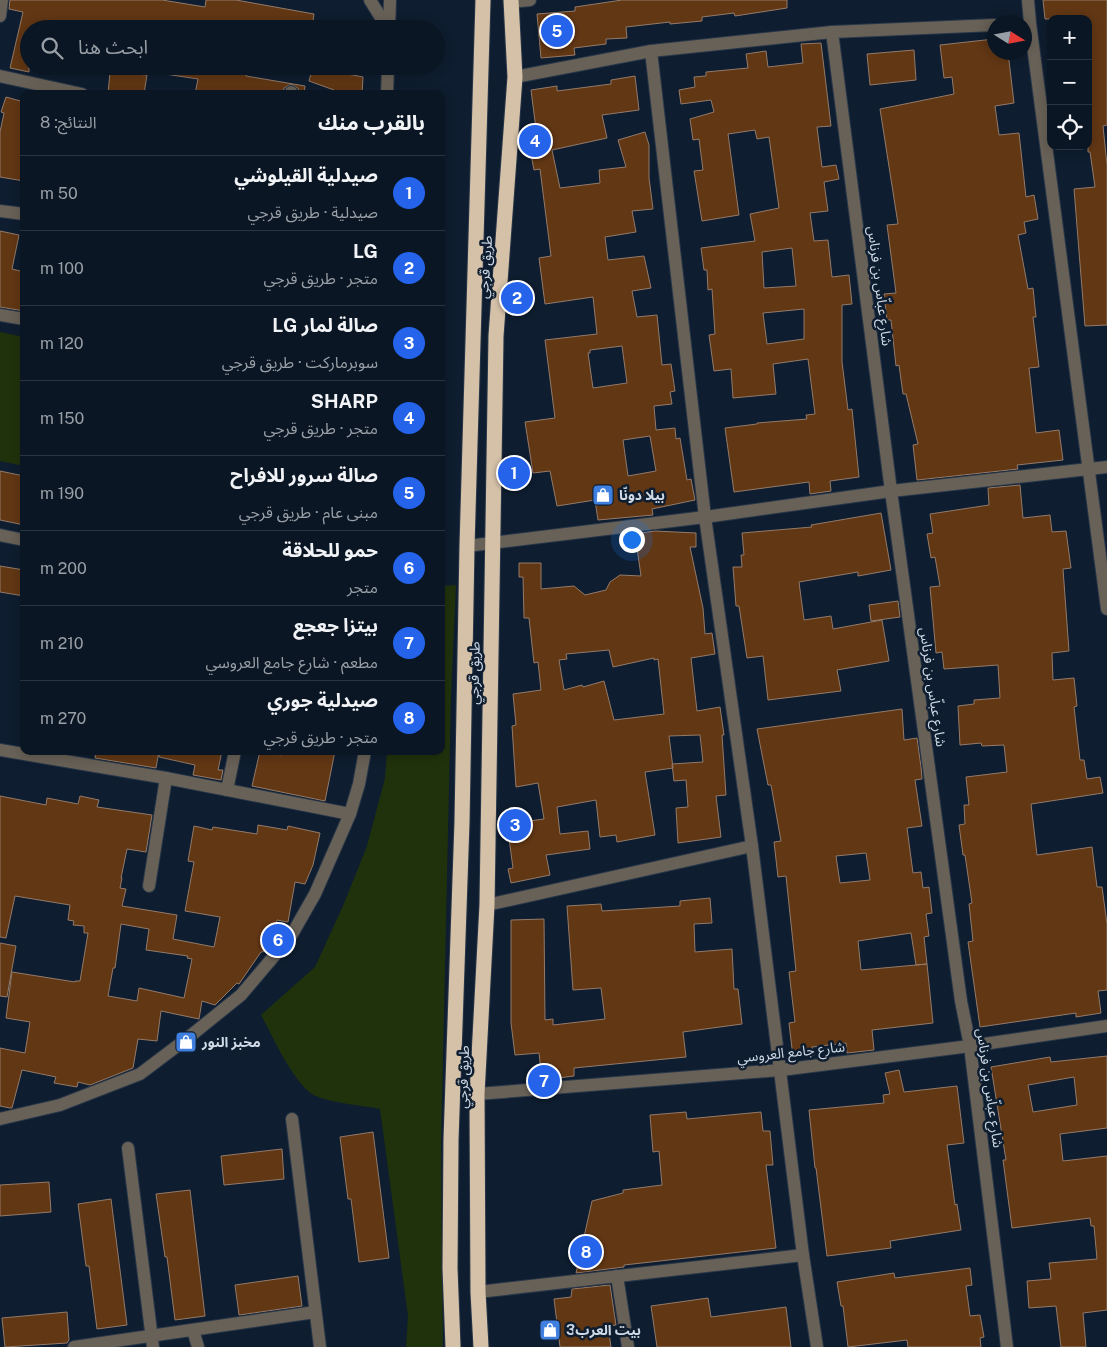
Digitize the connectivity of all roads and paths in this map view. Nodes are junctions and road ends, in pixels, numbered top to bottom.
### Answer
1 (2, 0) edge
2 (370, 0) edge
3 (382, 0) edge
4 (390, 0) edge
5 (483, 0) edge
6 (530, 0) edge
7 (1028, 0) edge
8 (511, 1) edge
9 (1027, 15) edge
10 (0, 16) edge
11 (385, 20) edge
12 (388, 20) edge
13 (389, 20) edge
14 (987, 24) edge
15 (832, 32) junction
16 (651, 50) junction
17 (1032, 60) edge
18 (388, 75) edge
19 (0, 76) edge
20 (515, 77) junction
21 (64, 90) edge
22 (387, 90) edge
23 (0, 211) edge
24 (20, 214) edge
25 (0, 315) edge
26 (20, 318) edge
27 (1107, 467) edge
28 (1088, 470) junction
29 (892, 491) junction
30 (705, 517) junction
31 (0, 535) edge
32 (20, 539) edge
33 (493, 542) junction
34 (467, 546) junction
35 (1107, 609) edge
36 (0, 750) edge
37 (20, 752) edge
38 (234, 755) edge
39 (364, 755) edge
40 (59, 756) edge
41 (166, 778) junction
42 (227, 790) junction
43 (350, 814) junction
44 (752, 846) junction
45 (149, 886) dead end
46 (487, 905) junction
47 (1107, 1026) edge
48 (970, 1046) junction
49 (781, 1070) junction
50 (478, 1094) junction
51 (0, 1119) edge
52 (292, 1119) dead end
53 (128, 1148) dead end
54 (803, 1255) junction
55 (617, 1276) junction
56 (478, 1292) junction
57 (315, 1312) junction
58 (193, 1330) junction
59 (153, 1341) edge
60 (74, 1347) edge
61 (198, 1347) edge
62 (320, 1347) edge
63 (453, 1347) edge
64 (481, 1347) edge
65 (628, 1347) edge
66 (817, 1347) edge
67 (1007, 1347) edge

1 - 10 street
2 - 11 street
3 - 12 street
4 - 13 street
5 - 34 highway, طريق قرجي
6 - 8 street
7 - 9 street
8 - 20 highway, طريق قرجي
14 - 15 street
15 - 16 street
15 - 29 street, شارع عباّس بن فرناس
16 - 20 street
16 - 30 street
17 - 28 street
18 - 22 street
19 - 21 street
20 - 33 highway, طريق قرجي
23 - 24 street
25 - 26 street
27 - 28 street
28 - 29 street
28 - 35 street
29 - 30 street
29 - 48 street, شارع عباّس بن فرناس
30 - 33 street
30 - 44 street
31 - 32 street
33 - 34 street
33 - 46 highway, طريق قرجي
34 - 63 highway, طريق قرجي
36 - 37 street
38 - 42 street
39 - 43 street
40 - 41 street
41 - 42 street
41 - 45 street
42 - 43 street
43 - 51 street
44 - 46 street
44 - 49 street
46 - 50 highway, طريق قرجي
47 - 48 street, شارع جامع العروسي
48 - 49 street, شارع جامع العروسي
48 - 67 street, شارع عباّس بن فرناس
49 - 50 street, شارع جامع العروسي
49 - 54 street
50 - 56 highway, طريق قرجي
52 - 57 street
53 - 59 street
54 - 55 street
54 - 66 street
55 - 56 street
55 - 65 street
56 - 64 highway, طريق قرجي
57 - 58 street
57 - 62 street
58 - 59 street
58 - 61 street
59 - 60 street

